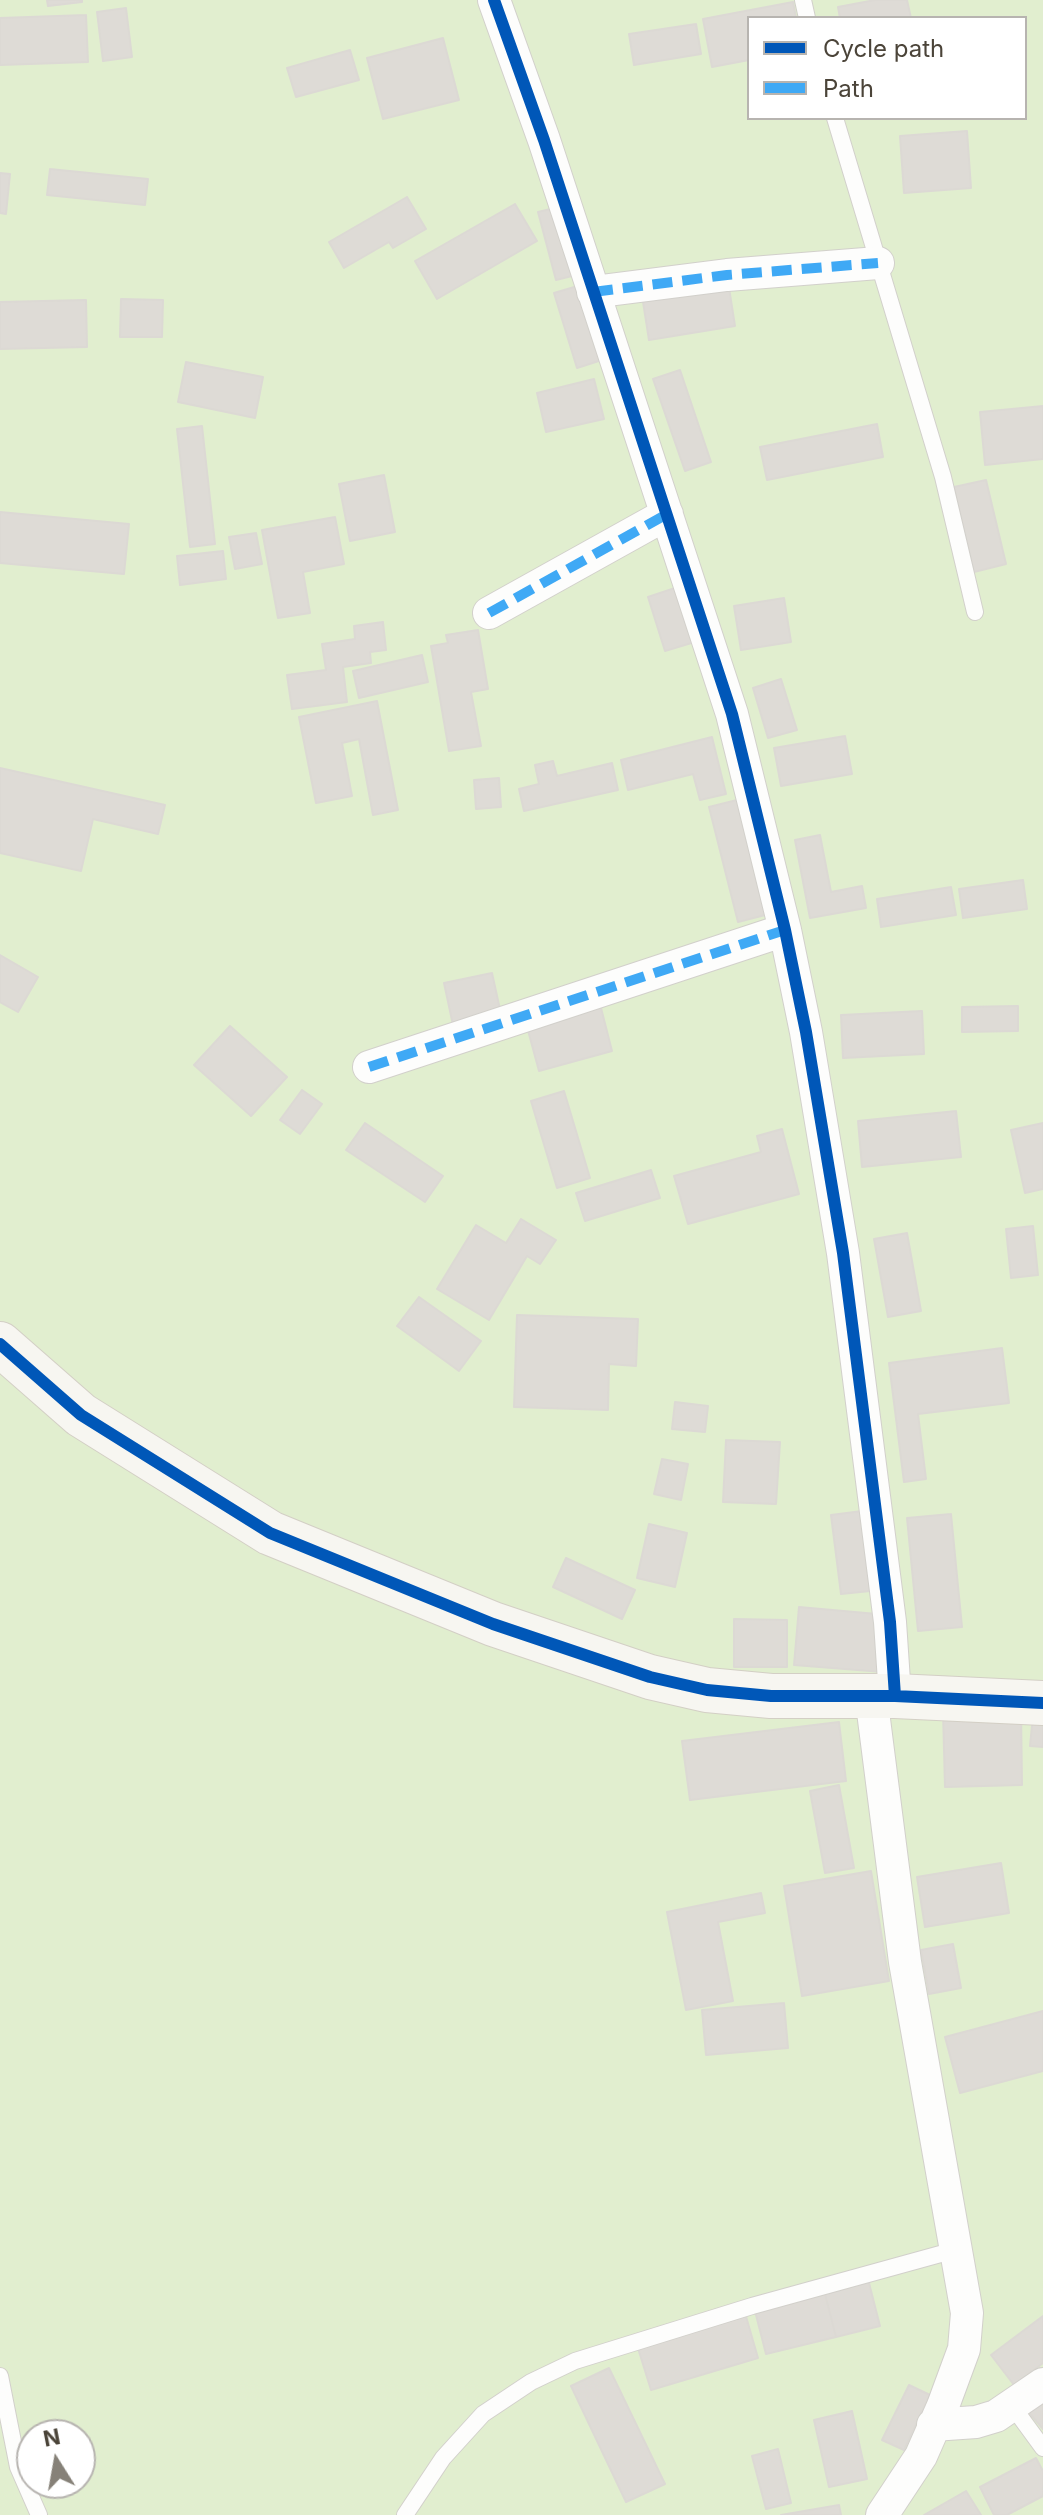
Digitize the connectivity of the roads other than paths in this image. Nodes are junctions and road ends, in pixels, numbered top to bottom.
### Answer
1 (494, 0) edge
2 (836, 120) edge
3 (878, 263) junction
4 (593, 292) junction
5 (667, 514) junction
6 (975, 612) dead end
7 (489, 613) dead end
8 (785, 930) junction
9 (369, 1067) dead end
10 (0, 1344) edge
11 (883, 1696) junction
12 (1043, 1703) edge
13 (955, 2250) junction
14 (0, 2376) edge
15 (1043, 2384) edge
16 (1013, 2407) junction
17 (933, 2425) junction
18 (1043, 2448) edge
19 (39, 2515) edge
20 (405, 2515) edge
21 (882, 2515) edge

1 - 4 street
2 - 3 lane
3 - 4 street
3 - 6 lane
4 - 5 street
5 - 7 street
5 - 8 street
8 - 9 street
8 - 11 street
10 - 11 street
11 - 12 street
11 - 13 street
13 - 17 street
13 - 20 lane
14 - 19 lane
15 - 16 street
16 - 17 street
16 - 18 lane
17 - 21 street

